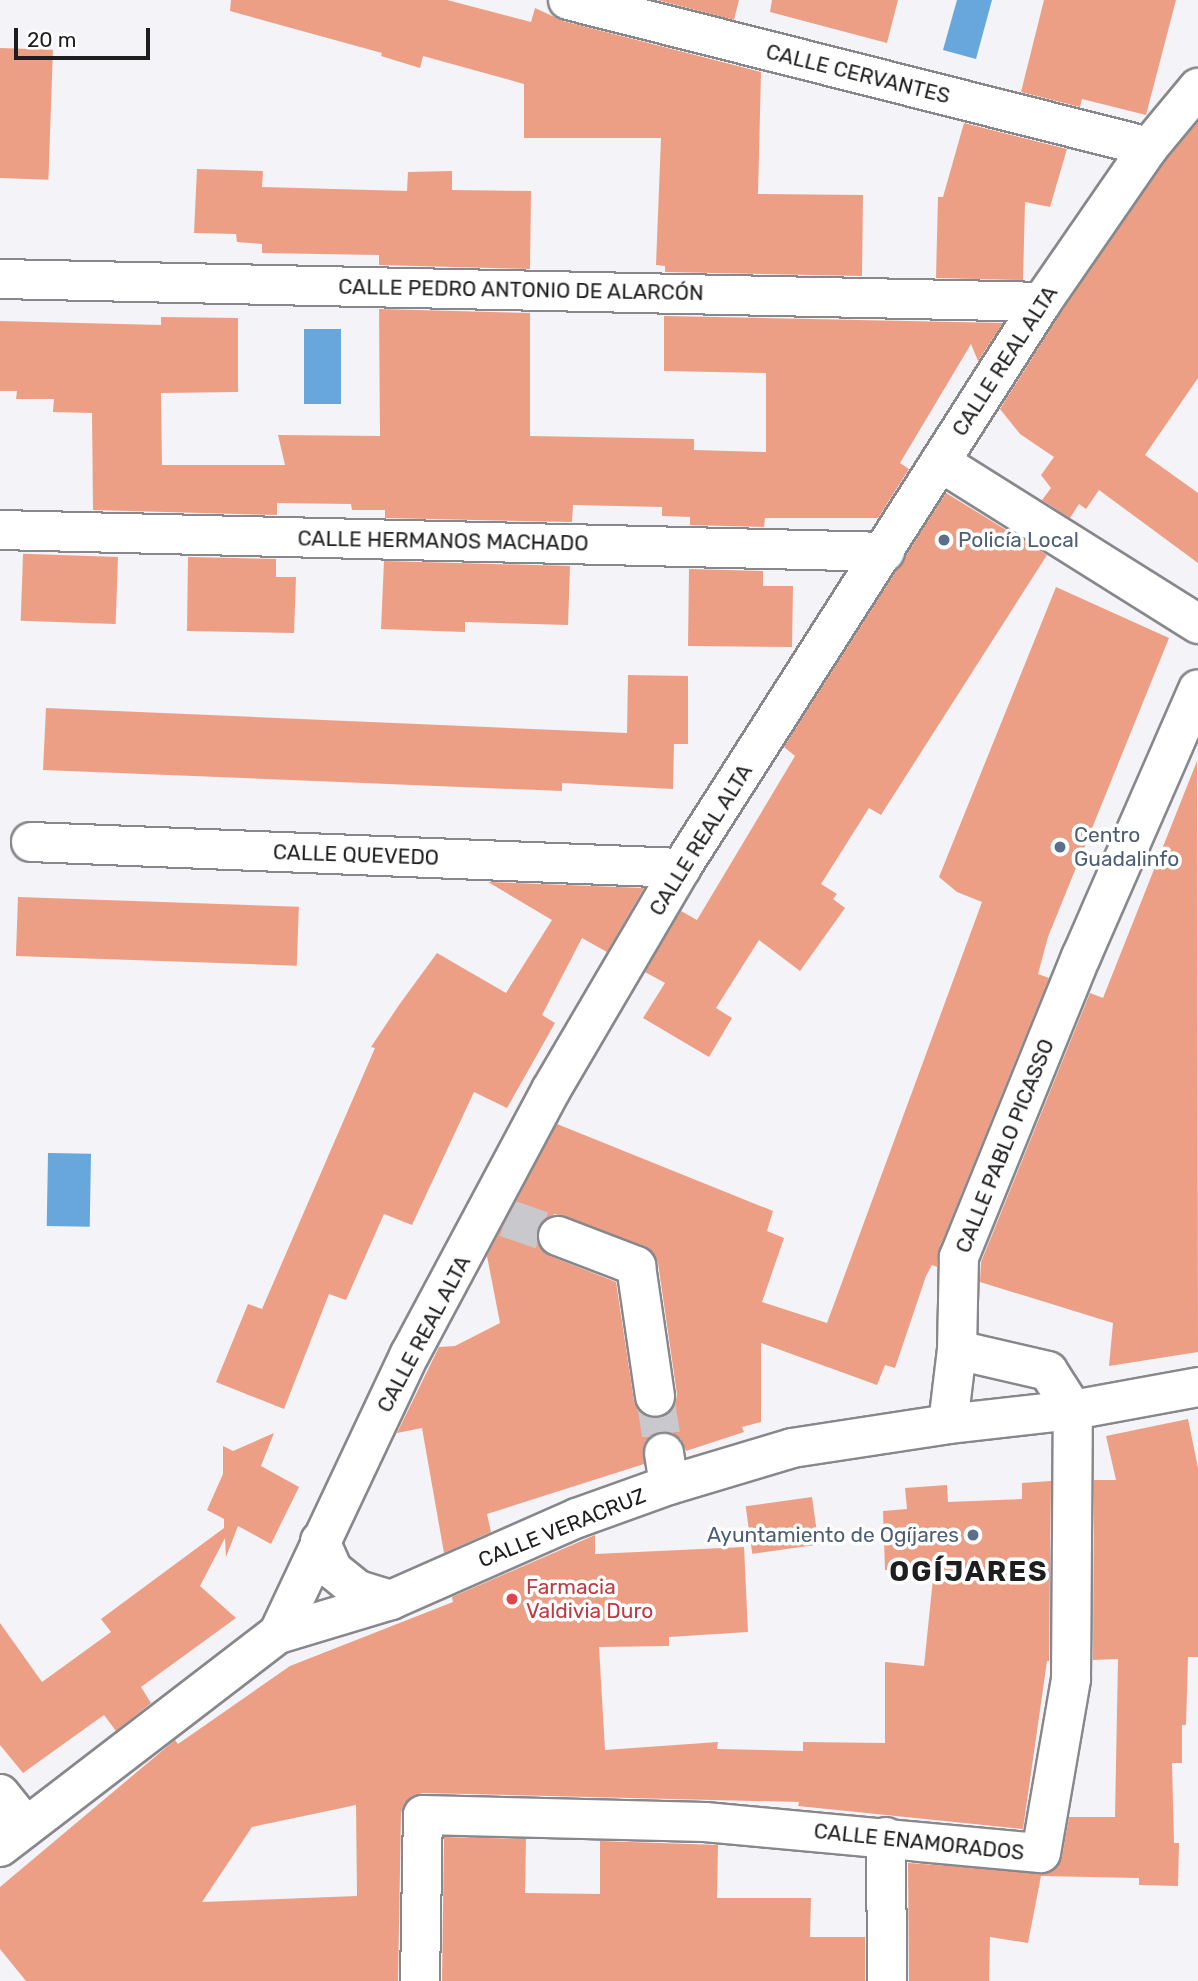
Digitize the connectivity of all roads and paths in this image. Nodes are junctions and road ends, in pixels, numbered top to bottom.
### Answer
1 (568, 0) edge
2 (1198, 89) edge
3 (1149, 148) junction
4 (0, 279) edge
5 (1042, 302) junction
6 (940, 462) junction
7 (0, 530) edge
8 (885, 552) junction
9 (1198, 624) edge
10 (1198, 689) edge
11 (31, 842) dead end
12 (681, 868) junction
13 (558, 1236) tunnel mouth
14 (957, 1350) junction
15 (1198, 1387) edge
16 (656, 1397) tunnel mouth
17 (1073, 1410) junction
18 (948, 1424) junction
19 (320, 1541) junction
20 (391, 1600) junction
21 (278, 1634) junction
22 (0, 1794) edge
23 (13, 1836) edge
24 (886, 1837) junction
25 (420, 1981) edge
26 (887, 1981) edge

1 - 3 street, CALLE CERVANTES
2 - 3 street, CALLE REAL ALTA
3 - 5 street, CALLE REAL ALTA
4 - 5 street, CALLE PEDRO ANTONIO DE ALARCÓN
5 - 6 street, CALLE REAL ALTA
6 - 8 street, CALLE REAL ALTA
6 - 9 street
7 - 8 street, CALLE HERMANOS MACHADO
8 - 12 street, CALLE REAL ALTA
10 - 14 street, CALLE PABLO PICASSO
11 - 12 street, CALLE QUEVEDO
12 - 19 street, CALLE REAL ALTA
13 - 16 street
14 - 17 street
14 - 18 street, CALLE PABLO PICASSO
15 - 17 street, CALLE VERACRUZ
17 - 18 street, CALLE VERACRUZ
17 - 24 street, CALLE ENAMORADOS
18 - 20 street, CALLE VERACRUZ
19 - 20 street
19 - 21 street, CALLE REAL ALTA
20 - 21 street, CALLE VERACRUZ
21 - 23 street, CALLE VERACRUZ
22 - 23 street
24 - 25 street, CALLE ENAMORADOS
24 - 26 street

